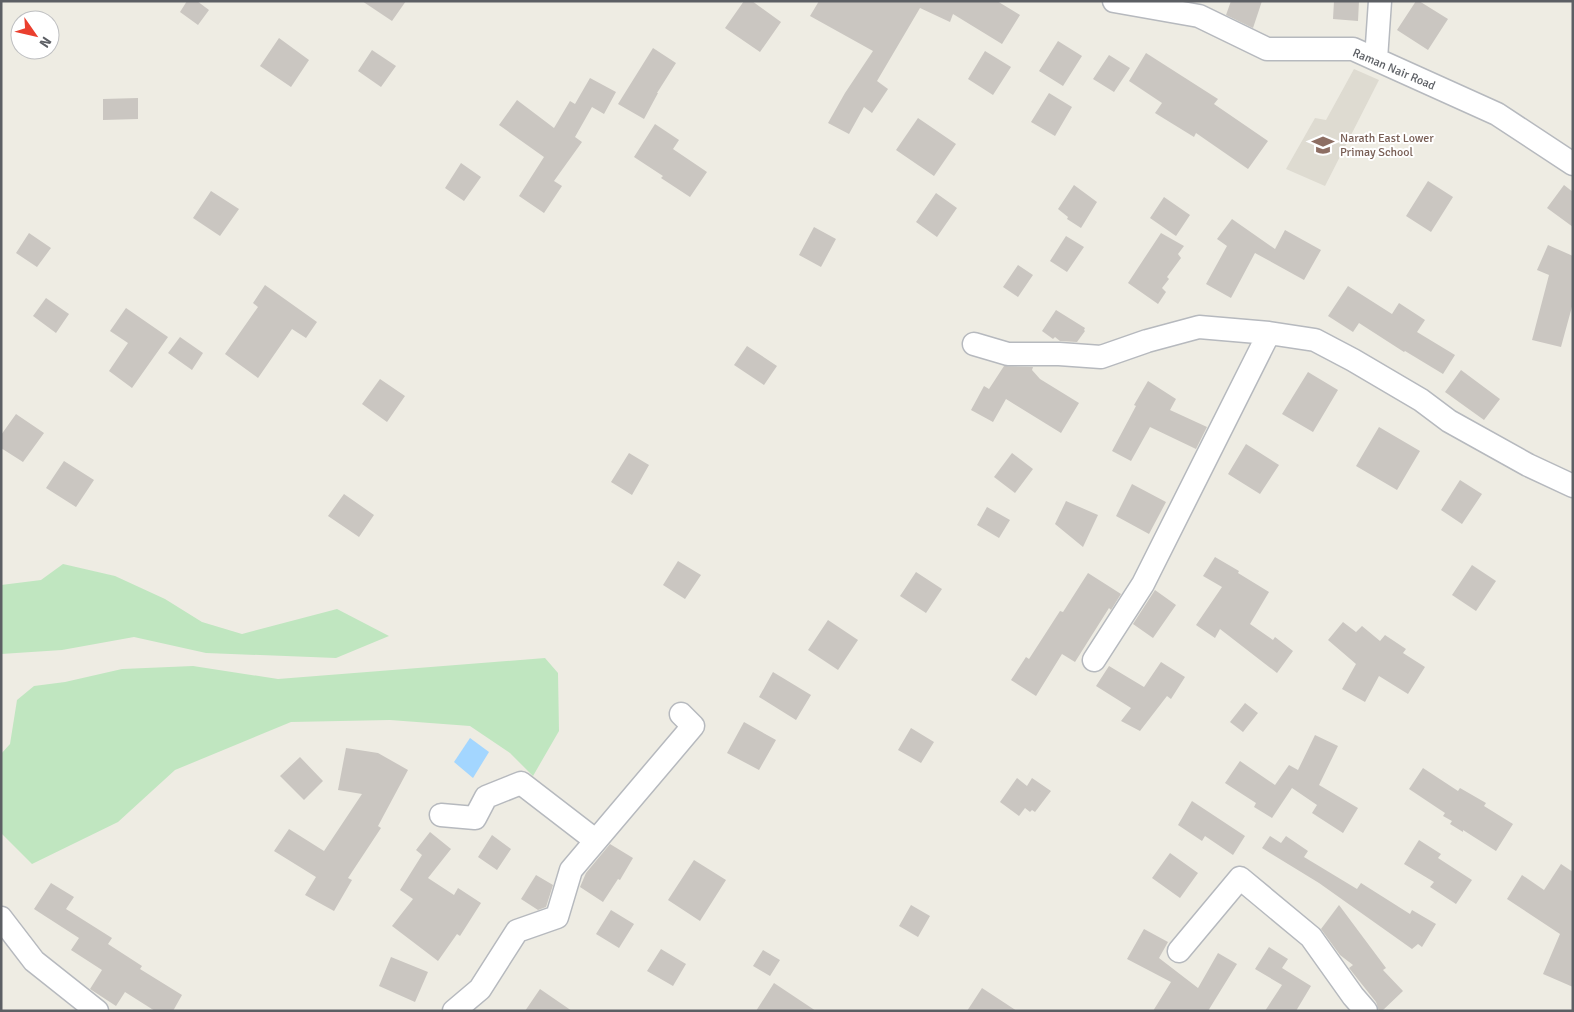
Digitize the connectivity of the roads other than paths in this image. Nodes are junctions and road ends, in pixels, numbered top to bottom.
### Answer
1 (1114, 1) edge
2 (1380, 1) edge
3 (1376, 59) junction
4 (1573, 164) edge
5 (1269, 333) junction
6 (974, 344) dead end
7 (1573, 486) edge
8 (1094, 660) dead end
9 (681, 714) dead end
10 (441, 815) dead end
11 (596, 840) junction
12 (1, 918) edge
13 (1179, 951) dead end
14 (97, 1011) edge
15 (454, 1011) edge
16 (1366, 1011) edge

1 - 3 street, Raman Nair Road
2 - 3 street
3 - 4 street, Raman Nair Road
5 - 6 street
5 - 7 street
5 - 8 street
9 - 11 street
10 - 11 street
11 - 15 street
12 - 14 street
13 - 16 street

